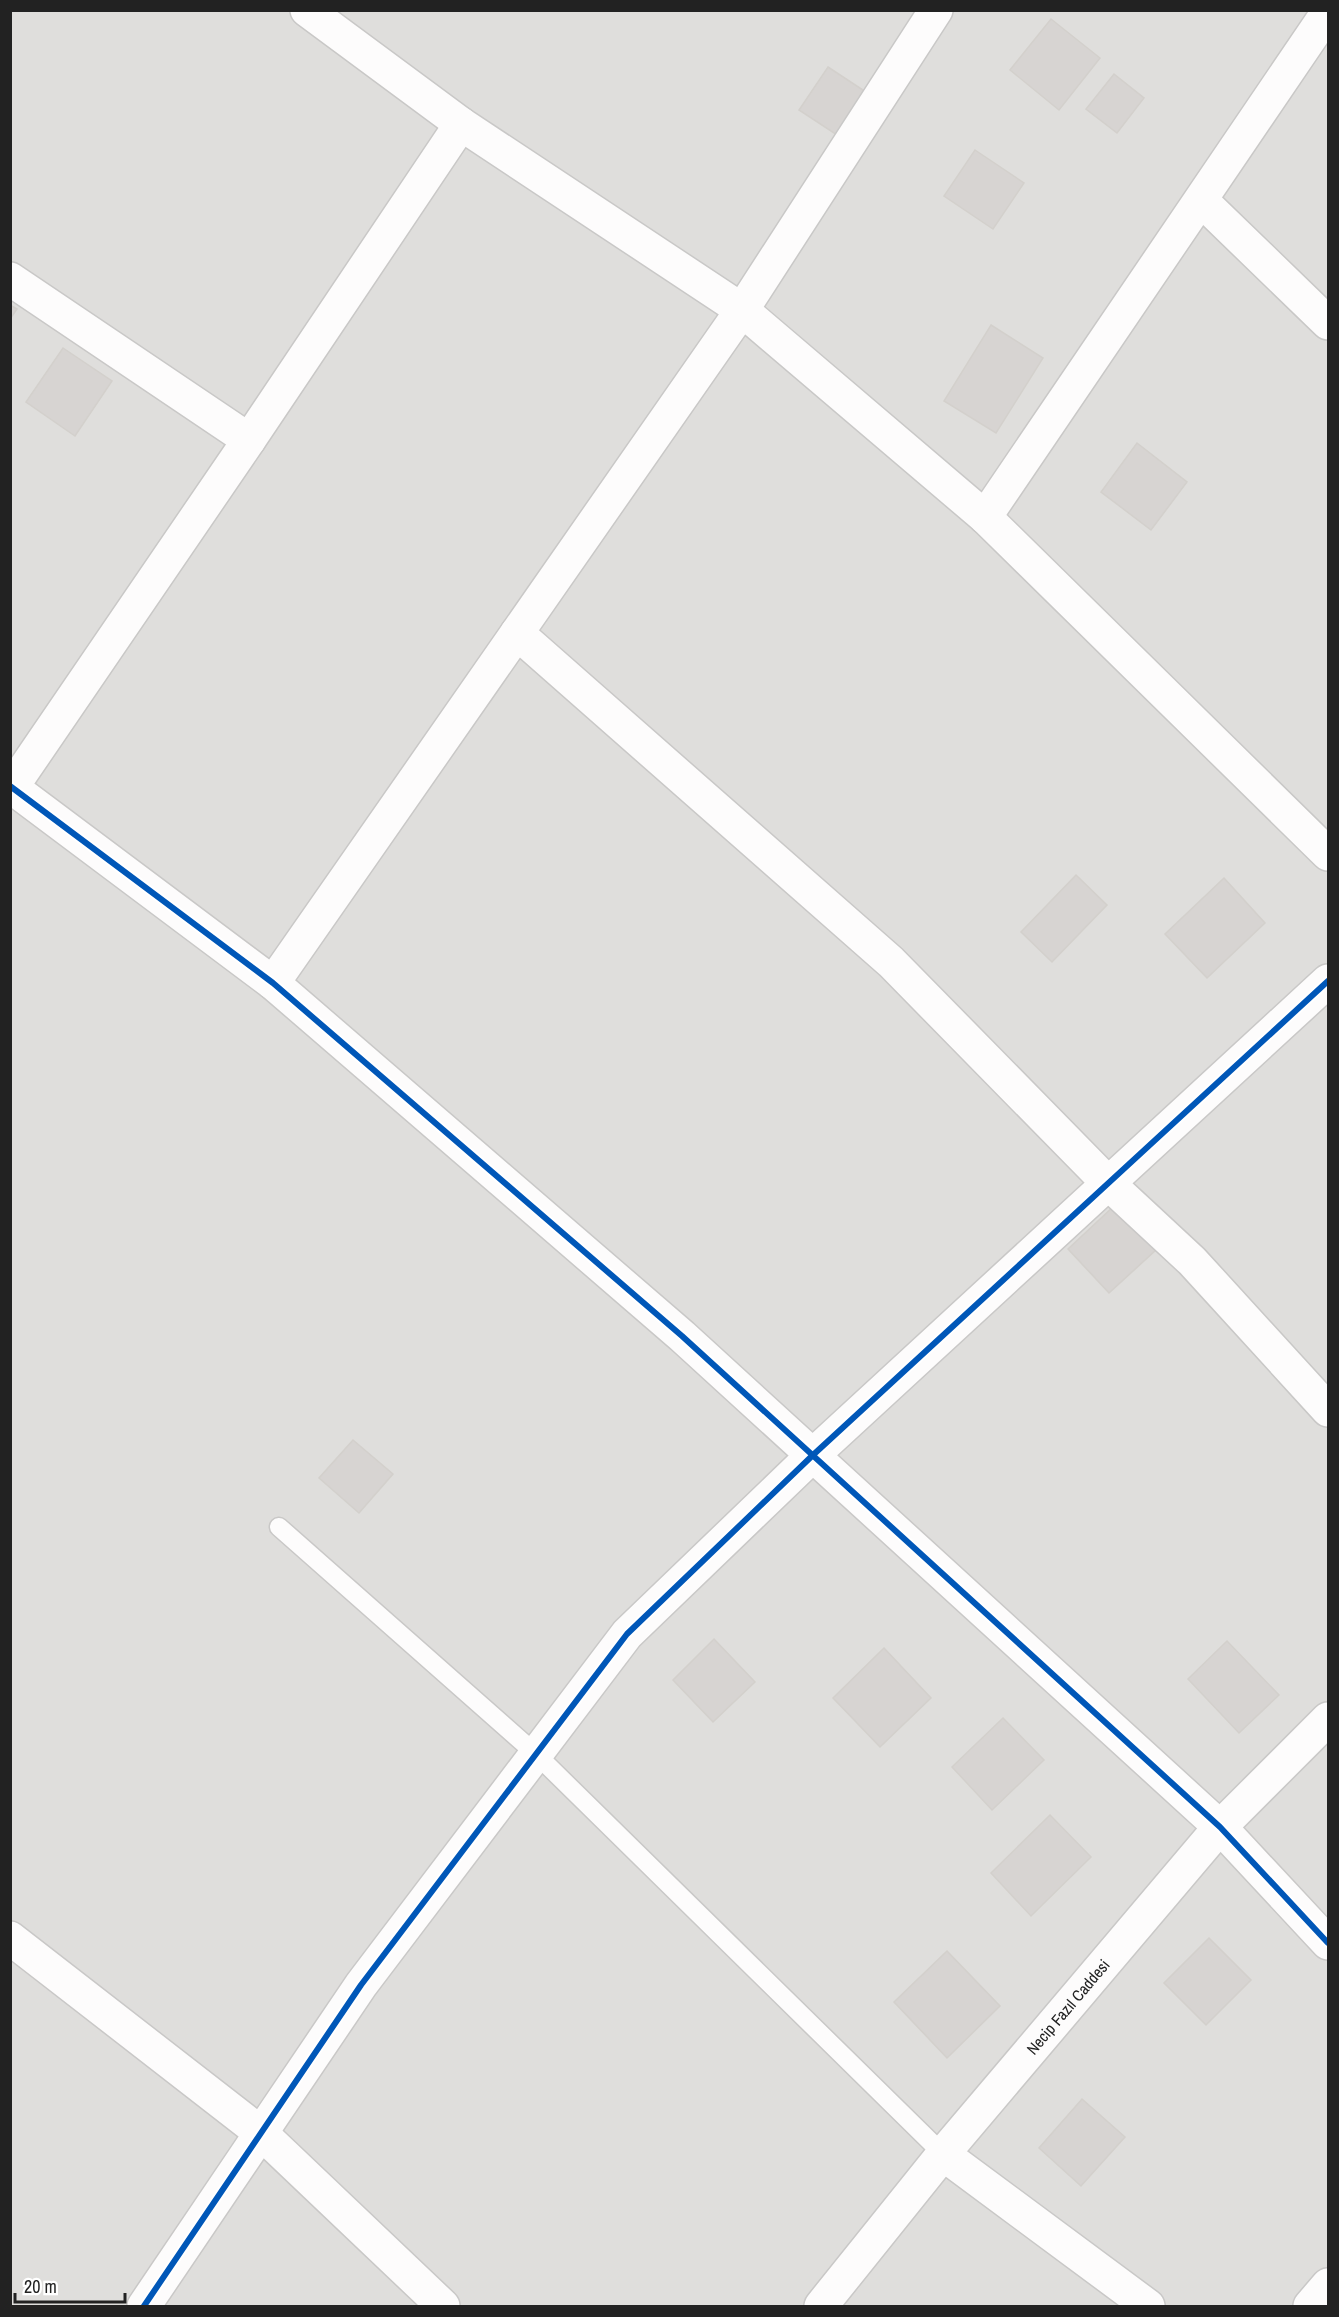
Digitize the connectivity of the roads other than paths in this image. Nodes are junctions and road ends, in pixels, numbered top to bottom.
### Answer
1 (307, 10) edge
2 (936, 10) edge
3 (1329, 12) edge
4 (460, 124) junction
5 (1201, 200) junction
6 (10, 279) edge
7 (742, 310) junction
8 (1329, 323) edge
9 (249, 440) junction
10 (985, 517) junction
11 (517, 633) junction
12 (11, 788) edge
13 (1329, 854) edge
14 (1329, 981) edge
15 (273, 983) junction
16 (1108, 1184) junction
17 (1329, 1410) edge
18 (813, 1455) junction
19 (279, 1527) dead end
20 (1329, 1719) edge
21 (536, 1754) junction
22 (1220, 1827) junction
23 (10, 1938) edge
24 (1329, 1943) edge
25 (261, 2133) junction
26 (943, 2154) junction
27 (1329, 2285) edge
28 (144, 2307) edge
29 (443, 2307) edge
30 (821, 2307) edge
31 (1148, 2307) edge
32 (1310, 2307) edge

1 - 4 street
2 - 7 street
3 - 5 street
4 - 7 street
4 - 9 street
5 - 8 street
5 - 10 street
6 - 9 street
7 - 10 street
7 - 11 street
9 - 12 street
10 - 13 street
11 - 15 street
11 - 16 street
12 - 15 street
14 - 16 street
15 - 18 street
16 - 17 street
16 - 18 street
18 - 21 street
18 - 22 street
19 - 21 lane
20 - 22 street, Necip Fazıl Caddesi
21 - 25 street
21 - 26 lane
22 - 24 street
22 - 26 street, Necip Fazıl Caddesi
23 - 25 street
25 - 28 street
25 - 29 street
26 - 30 street, Necip Fazıl Caddesi
26 - 31 street
27 - 32 street

